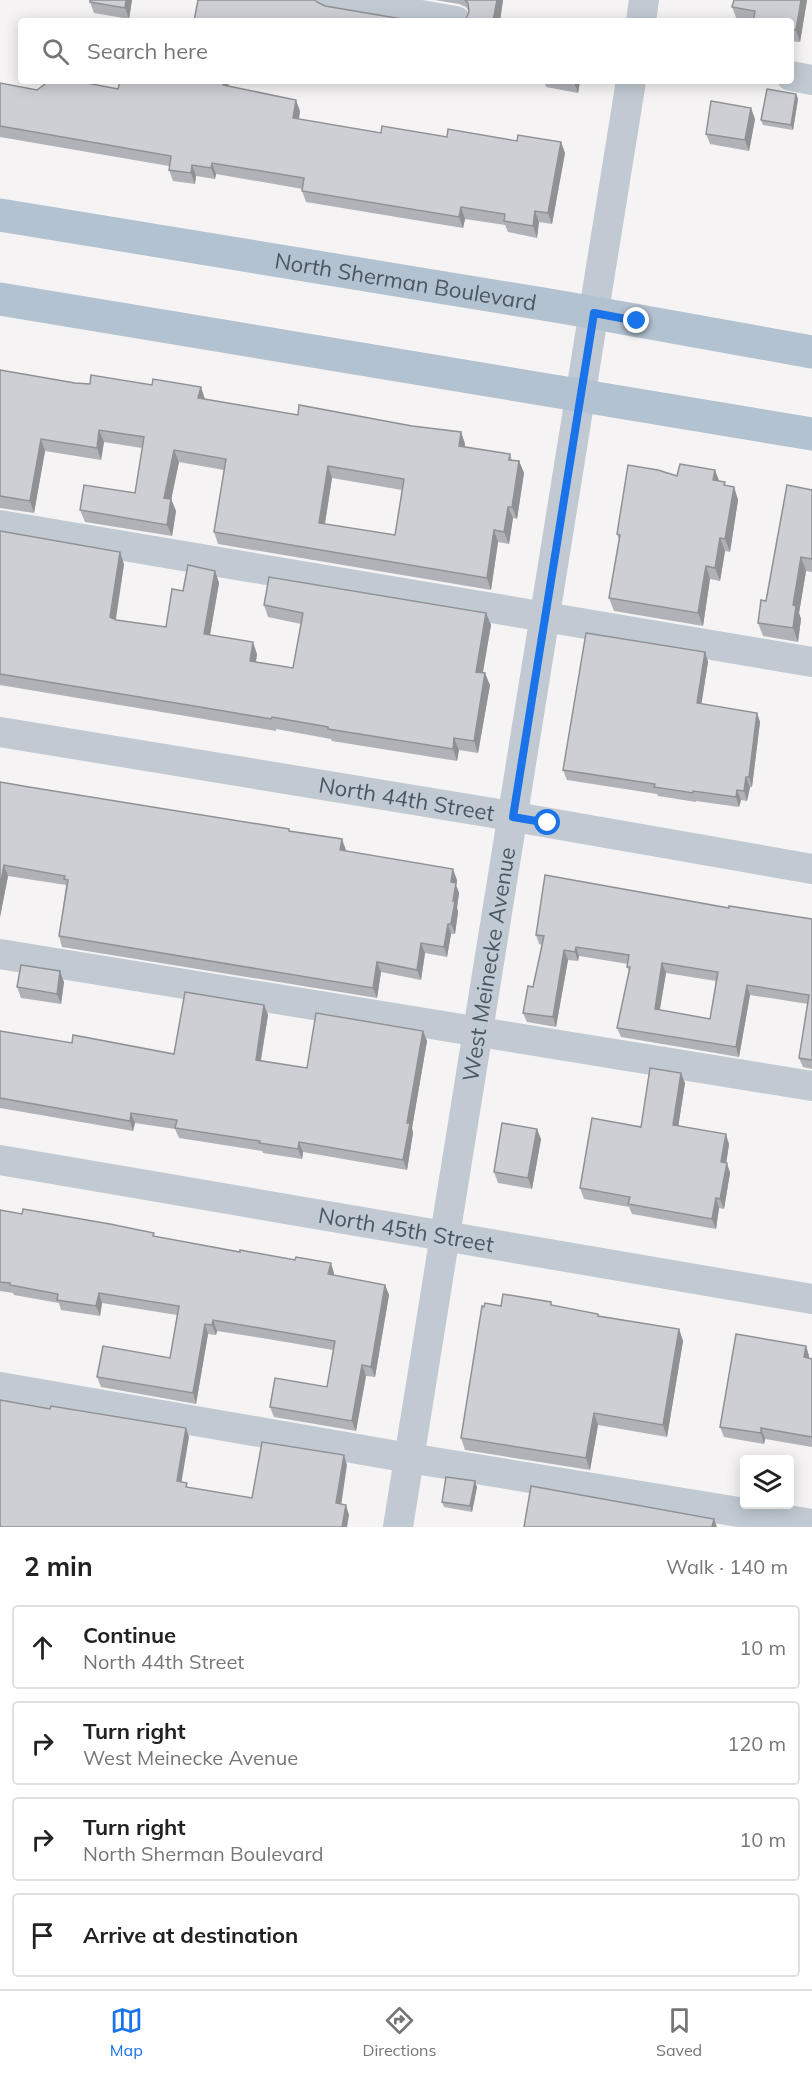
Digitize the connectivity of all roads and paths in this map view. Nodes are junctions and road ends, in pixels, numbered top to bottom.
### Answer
1 (332, 0) edge
2 (644, 0) edge
3 (438, 18) edge
4 (641, 18) edge
5 (794, 77) edge
6 (812, 80) edge
7 (631, 84) edge
8 (0, 215) edge
9 (0, 299) edge
10 (594, 313) junction
11 (812, 352) edge
12 (581, 394) junction
13 (812, 434) edge
14 (0, 525) edge
15 (545, 618) junction
16 (812, 662) edge
17 (0, 732) edge
18 (513, 817) junction
19 (812, 869) edge
20 (0, 954) edge
21 (478, 1032) junction
22 (812, 1086) edge
23 (0, 1160) edge
24 (445, 1237) junction
25 (812, 1299) edge
26 (0, 1387) edge
27 (409, 1458) junction
28 (812, 1524) edge
29 (398, 1527) edge

1 - 3 street
2 - 4 street
5 - 6 street
7 - 10 street, West Meinecke Avenue
8 - 10 main road, North Sherman Boulevard
9 - 12 main road
10 - 11 main road, North Sherman Boulevard
10 - 12 street, West Meinecke Avenue
12 - 13 main road
12 - 15 street, West Meinecke Avenue
14 - 15 street
15 - 16 street
15 - 18 street, West Meinecke Avenue
17 - 18 street, North 44th Street
18 - 19 street, North 44th Street
18 - 21 street, West Meinecke Avenue
20 - 21 street
21 - 22 street
21 - 24 street, West Meinecke Avenue
23 - 24 street, North 45th Street
24 - 25 street, North 45th Street
24 - 27 street, West Meinecke Avenue
26 - 27 street
27 - 28 street
27 - 29 street, West Meinecke Avenue

